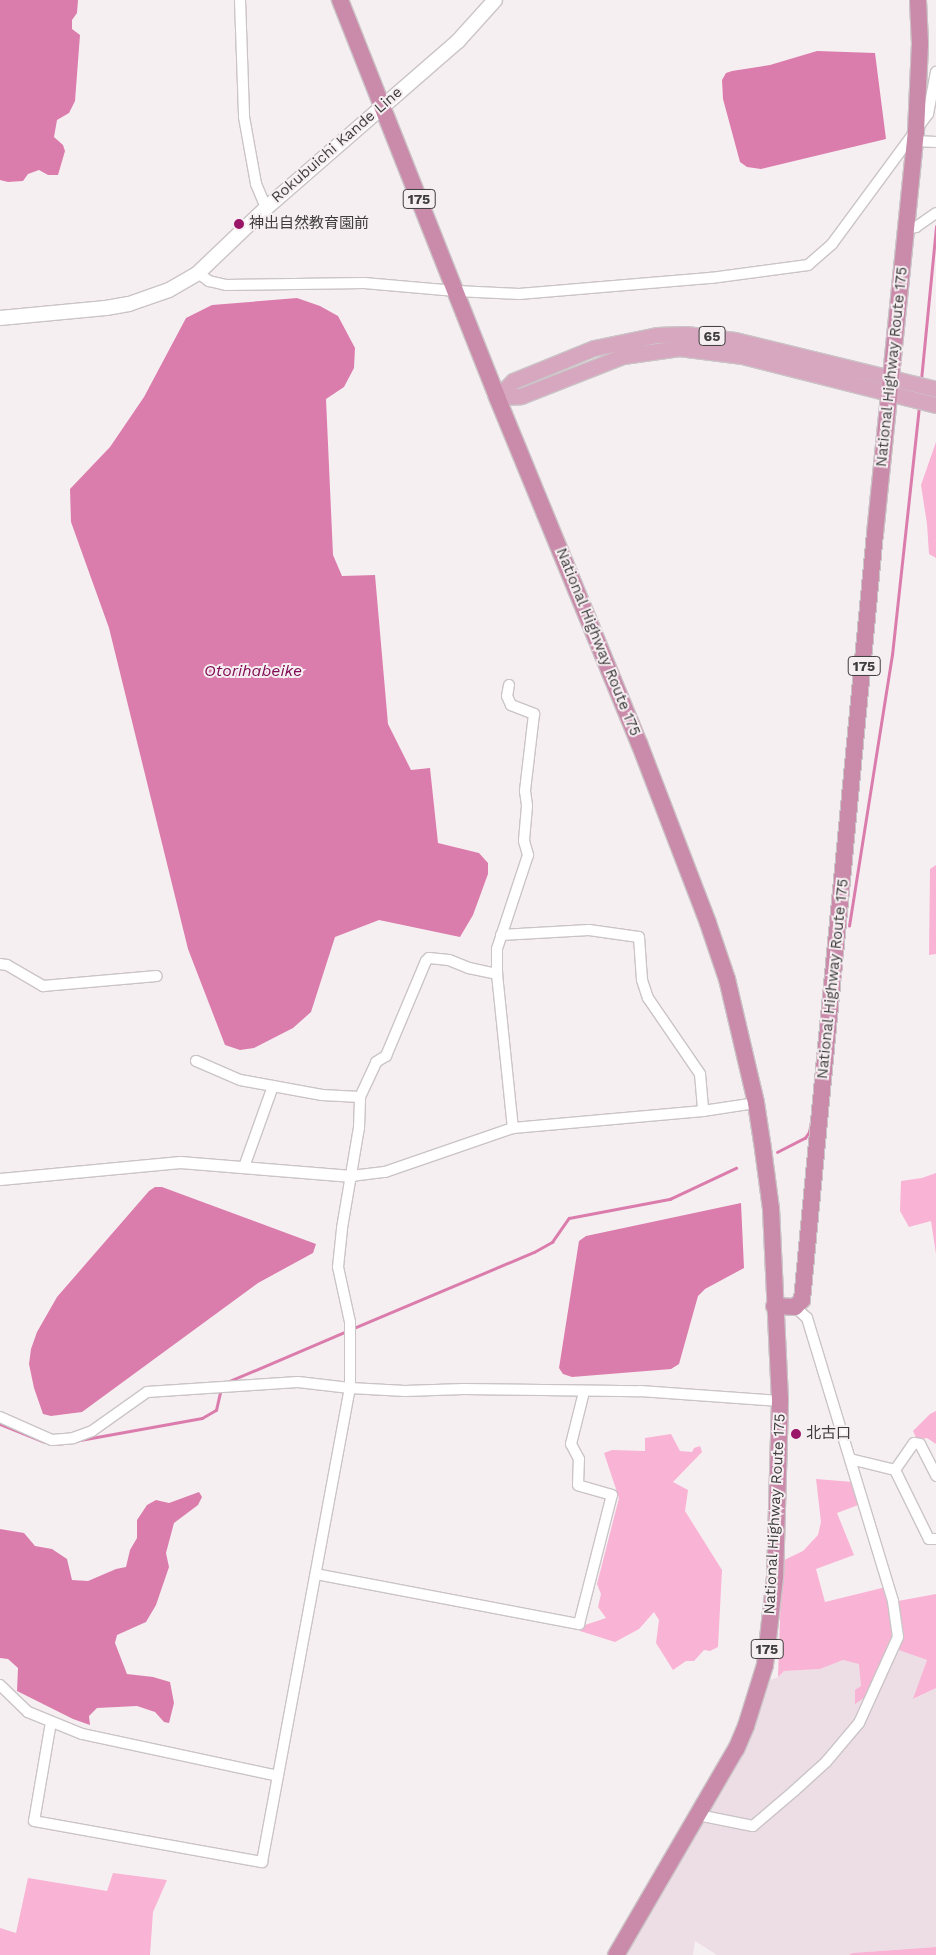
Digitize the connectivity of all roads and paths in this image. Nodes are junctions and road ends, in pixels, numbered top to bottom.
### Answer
1 (240, 0) edge
2 (340, 0) edge
3 (495, 0) edge
4 (918, 0) edge
5 (936, 72) edge
6 (382, 106) junction
7 (916, 137) junction
8 (936, 142) edge
9 (266, 208) junction
10 (936, 213) edge
11 (906, 229) junction
12 (198, 272) junction
13 (456, 292) junction
14 (0, 318) edge
15 (892, 386) junction
16 (936, 389) edge
17 (497, 397) junction
18 (936, 405) edge
19 (509, 685) dead end
20 (502, 935) junction
21 (0, 964) edge
22 (497, 974) junction
23 (158, 976) dead end
24 (196, 1061) dead end
25 (273, 1086) junction
26 (360, 1097) junction
27 (756, 1103) junction
28 (703, 1111) junction
29 (513, 1128) junction
30 (244, 1167) junction
31 (351, 1176) junction
32 (0, 1179) edge
33 (774, 1306) junction
34 (795, 1307) junction
35 (350, 1388) junction
36 (584, 1392) junction
37 (780, 1401) junction
38 (0, 1417) edge
39 (850, 1459) junction
40 (895, 1470) junction
41 (936, 1476) edge
42 (936, 1539) edge
43 (316, 1574) junction
44 (0, 1685) edge
45 (51, 1722) junction
46 (278, 1776) junction
47 (698, 1815) junction
48 (616, 1955) edge

1 - 9 street
2 - 6 highway, National Highway Route 175 / 175
3 - 6 main road, Rokubuichi Kande Line
4 - 7 highway, National Highway Route 175 / 175
5 - 7 street
6 - 9 main road, Rokubuichi Kande Line
6 - 13 highway, National Highway Route 175 / 175
7 - 8 street
7 - 11 highway, National Highway Route 175 / 175
7 - 13 street
9 - 12 main road, Rokubuichi Kande Line
10 - 11 street
11 - 15 highway, National Highway Route 175 / 175
12 - 13 street
12 - 14 main road, Rokubuichi Kande Line
13 - 17 highway, National Highway Route 175 / 175
15 - 16 main road, 65
15 - 17 main road, 65
15 - 18 main road, 65
15 - 34 highway, National Highway Route 175 / 175
17 - 27 highway, National Highway Route 175 / 175
19 - 20 street
20 - 22 street
20 - 28 street
21 - 23 street
22 - 26 street
22 - 29 street
24 - 25 street
25 - 26 street
25 - 30 street
26 - 31 street
27 - 28 street
27 - 33 highway, National Highway Route 175 / 175
28 - 29 street
29 - 31 street
30 - 31 street
30 - 32 street
31 - 35 street
33 - 34 highway
33 - 37 highway, National Highway Route 175 / 175
34 - 39 street
35 - 36 street
35 - 38 street
35 - 43 street
36 - 37 street
36 - 43 street
37 - 47 highway, National Highway Route 175 / 175
39 - 40 street
39 - 47 street
40 - 41 street
40 - 42 street
43 - 46 street
44 - 45 street
45 - 46 street
45 - 46 street
47 - 48 highway, National Highway Route 175 / 175

